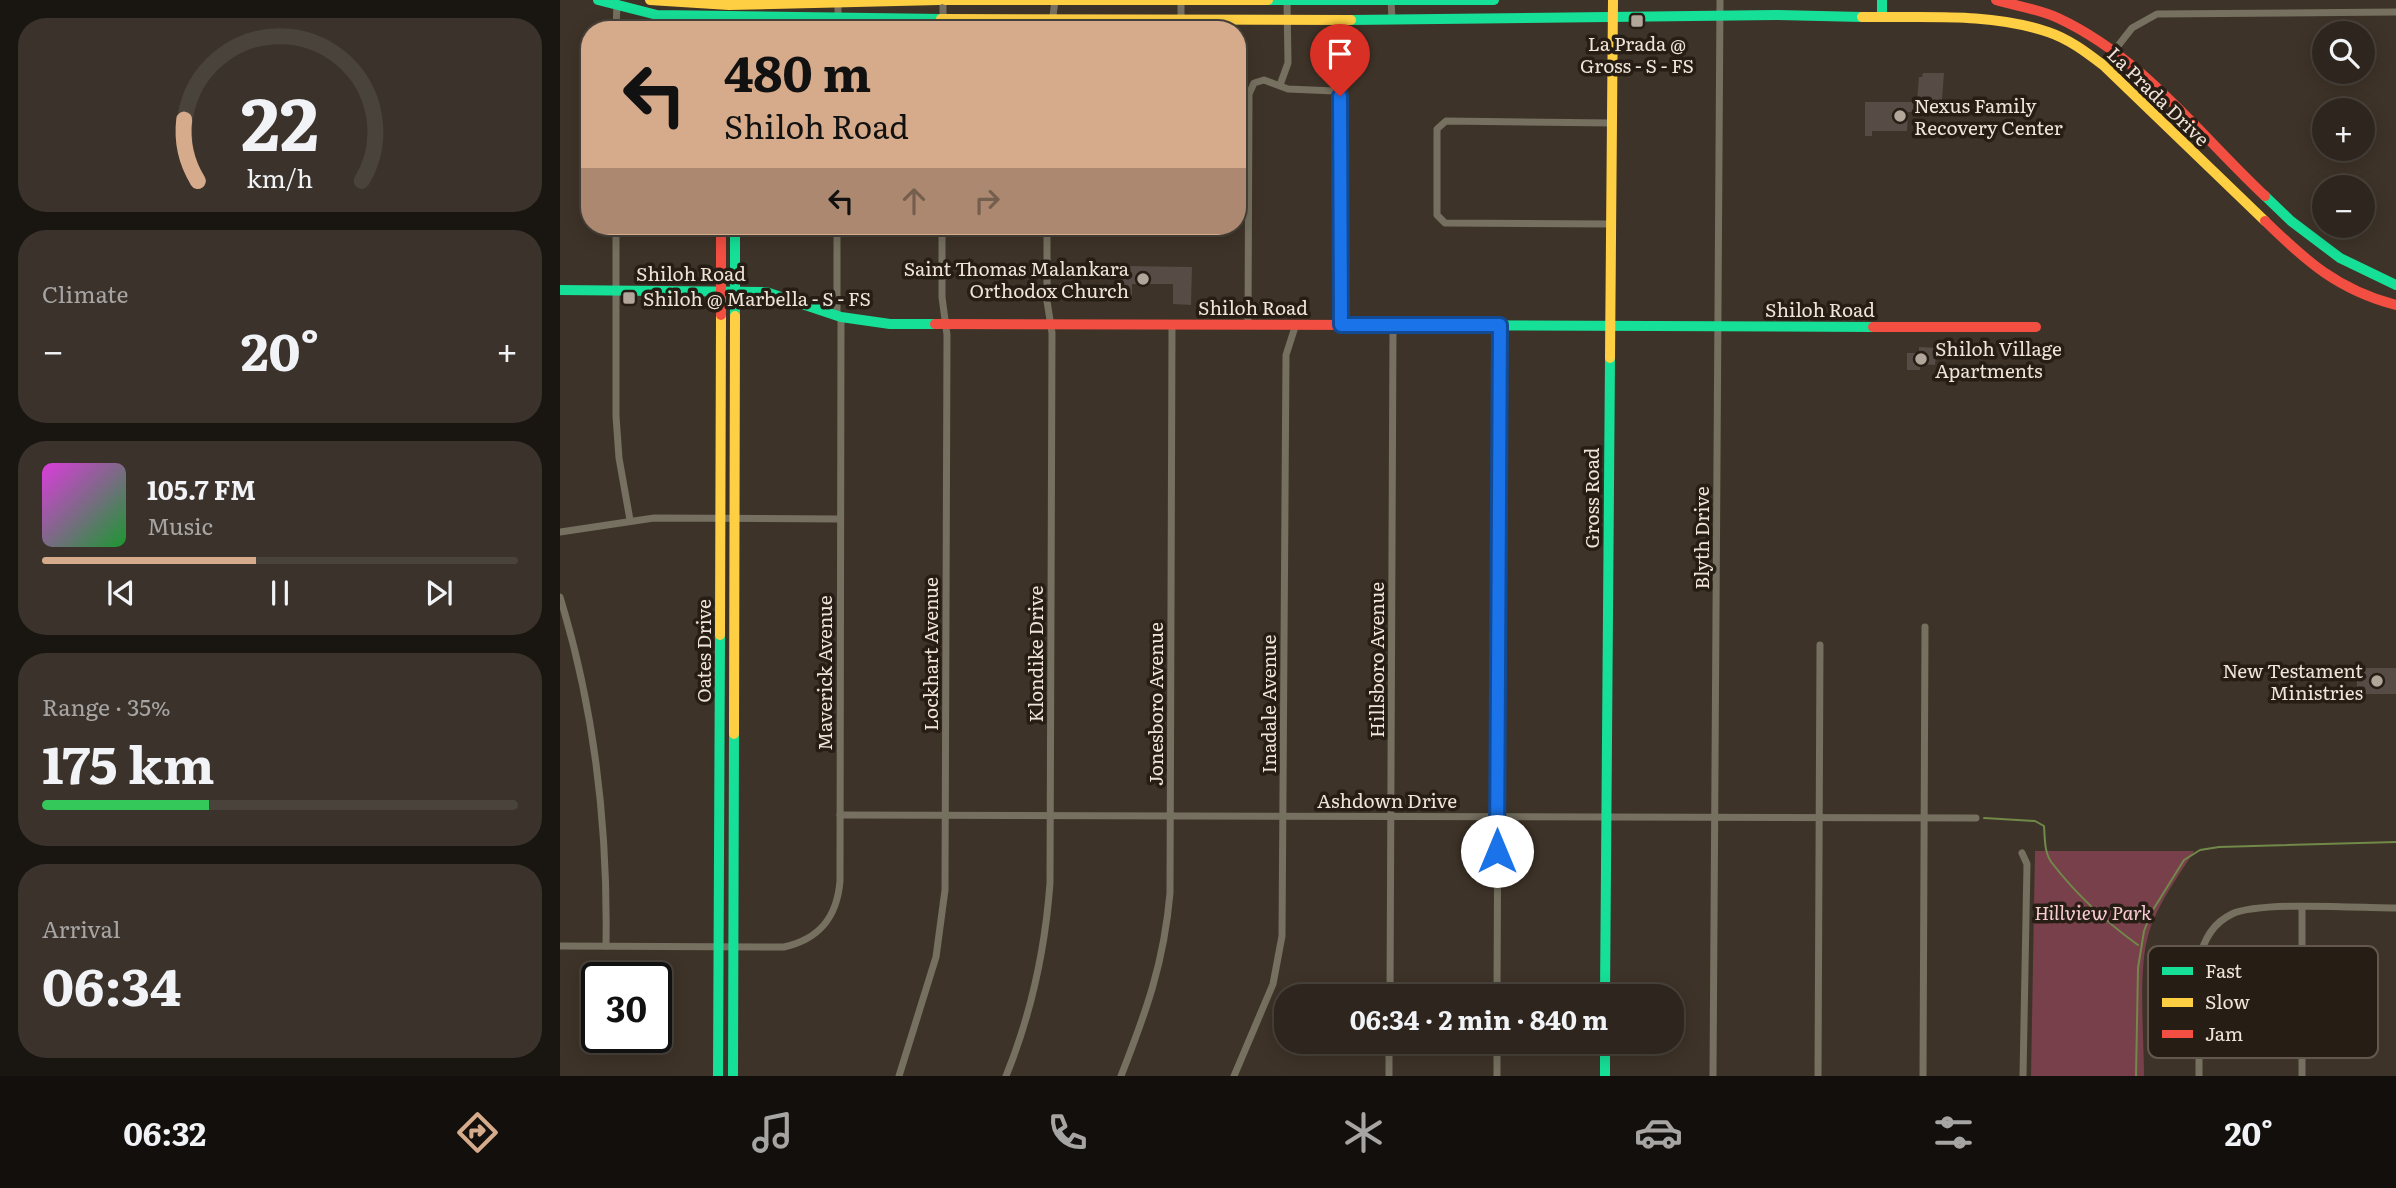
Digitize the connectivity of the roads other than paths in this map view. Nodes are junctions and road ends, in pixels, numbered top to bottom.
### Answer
1 (598, 0) edge
2 (650, 0) edge
3 (942, 0) edge
4 (1480, 0) edge
5 (1493, 0) edge
6 (1613, 0) edge
7 (1720, 0) edge
8 (1882, 0) edge
9 (1998, 0) edge
10 (838, 1) edge
11 (1055, 1) edge
12 (1074, 1) edge
13 (1181, 1) edge
14 (1287, 1) edge
15 (1391, 1) edge
16 (617, 3) edge
17 (722, 3) edge
18 (736, 3) edge
19 (2396, 12) edge
20 (1720, 15) junction
21 (1613, 16) junction
22 (1882, 16) junction
23 (1054, 18) junction
24 (1181, 19) junction
25 (1481, 19) junction
26 (1493, 19) junction
27 (1996, 19) junction
28 (1074, 20) junction
29 (1287, 20) junction
30 (1392, 20) junction
31 (616, 21) edge
32 (707, 21) edge
33 (722, 21) edge
34 (736, 21) edge
35 (838, 21) edge
36 (943, 21) edge
37 (998, 21) edge
38 (1053, 21) edge
39 (1093, 21) edge
40 (1168, 21) edge
41 (2114, 49) junction
42 (2103, 65) junction
43 (1280, 85) junction
44 (1612, 123) junction
45 (2269, 201) junction
46 (2255, 214) junction
47 (1611, 225) junction
48 (616, 235) edge
49 (721, 235) edge
50 (735, 235) edge
51 (837, 235) edge
52 (942, 235) edge
53 (1047, 235) edge
54 (2396, 285) edge
55 (560, 290) edge
56 (615, 290) junction
57 (721, 290) junction
58 (735, 290) junction
59 (2396, 305) edge
60 (839, 316) junction
61 (946, 324) junction
62 (1051, 324) junction
63 (1172, 324) junction
64 (1248, 324) junction
65 (1296, 324) junction
66 (1341, 325) junction
67 (1393, 325) junction
68 (1500, 325) junction
69 (1610, 325) junction
70 (1718, 326) junction
71 (2036, 327) dead end
72 (727, 517) junction
73 (840, 519) junction
74 (631, 520) junction
75 (560, 532) edge
76 (560, 597) edge
77 (1925, 627) dead end
78 (1821, 645) dead end
79 (840, 815) junction
80 (946, 815) junction
81 (1170, 815) junction
82 (1050, 816) junction
83 (1283, 816) junction
84 (1391, 816) junction
85 (1498, 816) junction
86 (1606, 816) junction
87 (1715, 817) junction
88 (1820, 818) junction
89 (1924, 818) junction
90 (1976, 818) dead end
91 (2022, 853) dead end
92 (2302, 908) junction
93 (2396, 908) edge
94 (560, 946) edge
95 (606, 946) junction
96 (726, 946) junction
97 (2202, 946) edge
98 (2302, 946) edge
99 (1390, 984) edge
100 (1497, 984) edge
101 (1605, 984) edge
102 (1389, 1054) edge
103 (1497, 1054) edge
104 (1605, 1054) edge
105 (2199, 1058) edge
106 (2302, 1058) edge
107 (718, 1075) edge
108 (733, 1075) edge
109 (899, 1076) edge
110 (1006, 1076) edge
111 (1121, 1076) edge
112 (1234, 1076) edge
113 (1389, 1076) edge
114 (1497, 1076) edge
115 (1605, 1076) edge
116 (1713, 1076) edge
117 (1818, 1076) edge
118 (1923, 1076) edge
119 (2023, 1076) edge
120 (2199, 1076) edge
121 (2302, 1076) edge

1 - 16 main road, La Prada Drive
2 - 17 main road
3 - 10 main road
3 - 11 main road
3 - 36 street
4 - 5 main road
4 - 15 main road
4 - 25 street
5 - 26 street
6 - 21 main road, Gross Road
7 - 20 street, Blyth Drive
8 - 22 main road
9 - 27 main road
9 - 41 main road, La Prada Drive
10 - 18 main road
10 - 35 street
11 - 12 main road
11 - 23 street
12 - 13 main road
12 - 28 street
13 - 14 main road
13 - 24 street
14 - 15 main road
14 - 29 street
15 - 30 street
16 - 31 street
16 - 32 main road, La Prada Drive
17 - 18 main road
17 - 33 main road
18 - 34 main road
19 - 41 street
20 - 21 main road, La Prada Drive
20 - 22 main road, La Prada Drive
20 - 70 street, Blyth Drive
21 - 26 main road, La Prada Drive
21 - 44 main road, Gross Road
22 - 27 main road, La Prada Drive
23 - 28 main road, La Prada Drive
23 - 37 main road, La Prada Drive
23 - 38 street
24 - 29 main road, La Prada Drive
24 - 40 main road, La Prada Drive
25 - 26 main road, La Prada Drive
25 - 30 main road, La Prada Drive
27 - 42 main road, La Prada Drive
28 - 39 main road, La Prada Drive
29 - 30 main road, La Prada Drive
29 - 43 street
41 - 42 street
41 - 45 main road, La Prada Drive
42 - 46 main road, La Prada Drive
43 - 64 street
43 - 66 street
44 - 47 main road, Gross Road
44 - 47 street
45 - 46 main road
45 - 54 main road, La Prada Drive
46 - 59 main road, La Prada Drive
47 - 69 main road, Gross Road
48 - 56 street
49 - 57 main road, Oates Drive
50 - 58 main road, Oates Drive
51 - 60 street, Maverick Avenue
52 - 61 street, Lockhart Avenue
53 - 62 street, Klondike Drive
55 - 56 main road, Shiloh Road
56 - 57 main road, Shiloh Road
56 - 74 street
57 - 58 main road, Shiloh Road
57 - 72 main road, Oates Drive
58 - 60 main road, Shiloh Road
58 - 72 main road, Oates Drive
60 - 61 main road, Shiloh Road
60 - 73 street, Maverick Avenue
61 - 62 main road, Shiloh Road
61 - 80 street, Lockhart Avenue
62 - 63 main road, Shiloh Road
62 - 82 street, Klondike Drive
63 - 64 main road, Shiloh Road
63 - 81 street, Jonesboro Avenue
64 - 65 main road, Shiloh Road
65 - 66 main road, Shiloh Road
65 - 83 street, Inadale Avenue
66 - 67 main road, Shiloh Road
67 - 68 main road, Shiloh Road
67 - 84 street, Hillsboro Avenue
68 - 69 main road, Shiloh Road
68 - 85 street
69 - 70 main road, Shiloh Road
69 - 86 main road, Gross Road
70 - 71 main road, Shiloh Road
70 - 87 street, Blyth Drive
72 - 73 street
72 - 74 street
72 - 96 main road, Oates Drive
73 - 79 street, Maverick Avenue
74 - 75 street
76 - 95 street
77 - 89 street
78 - 88 street
79 - 80 street, Ashdown Drive
79 - 96 street, Maverick Avenue
80 - 82 street, Ashdown Drive
80 - 109 street, Lockhart Avenue
81 - 82 street, Ashdown Drive
81 - 83 street, Ashdown Drive
81 - 111 street, Jonesboro Avenue
82 - 110 street, Klondike Drive
83 - 84 street, Ashdown Drive
83 - 112 street, Inadale Avenue
84 - 85 street, Ashdown Drive
84 - 99 street, Hillsboro Avenue
85 - 86 street, Ashdown Drive
85 - 100 street
86 - 87 street, Ashdown Drive
86 - 101 main road, Gross Road
87 - 88 street, Ashdown Drive
87 - 116 street, Blyth Drive
88 - 89 street, Ashdown Drive
88 - 117 street
89 - 90 street, Ashdown Drive
89 - 118 street
91 - 119 street
92 - 93 street
92 - 97 street
92 - 98 street
94 - 95 street, Maverick Avenue
95 - 96 street, Maverick Avenue
96 - 107 main road, Oates Drive
96 - 108 main road, Oates Drive
102 - 113 street
103 - 114 street
104 - 115 main road
105 - 120 street
106 - 121 street
107 - 108 main road

